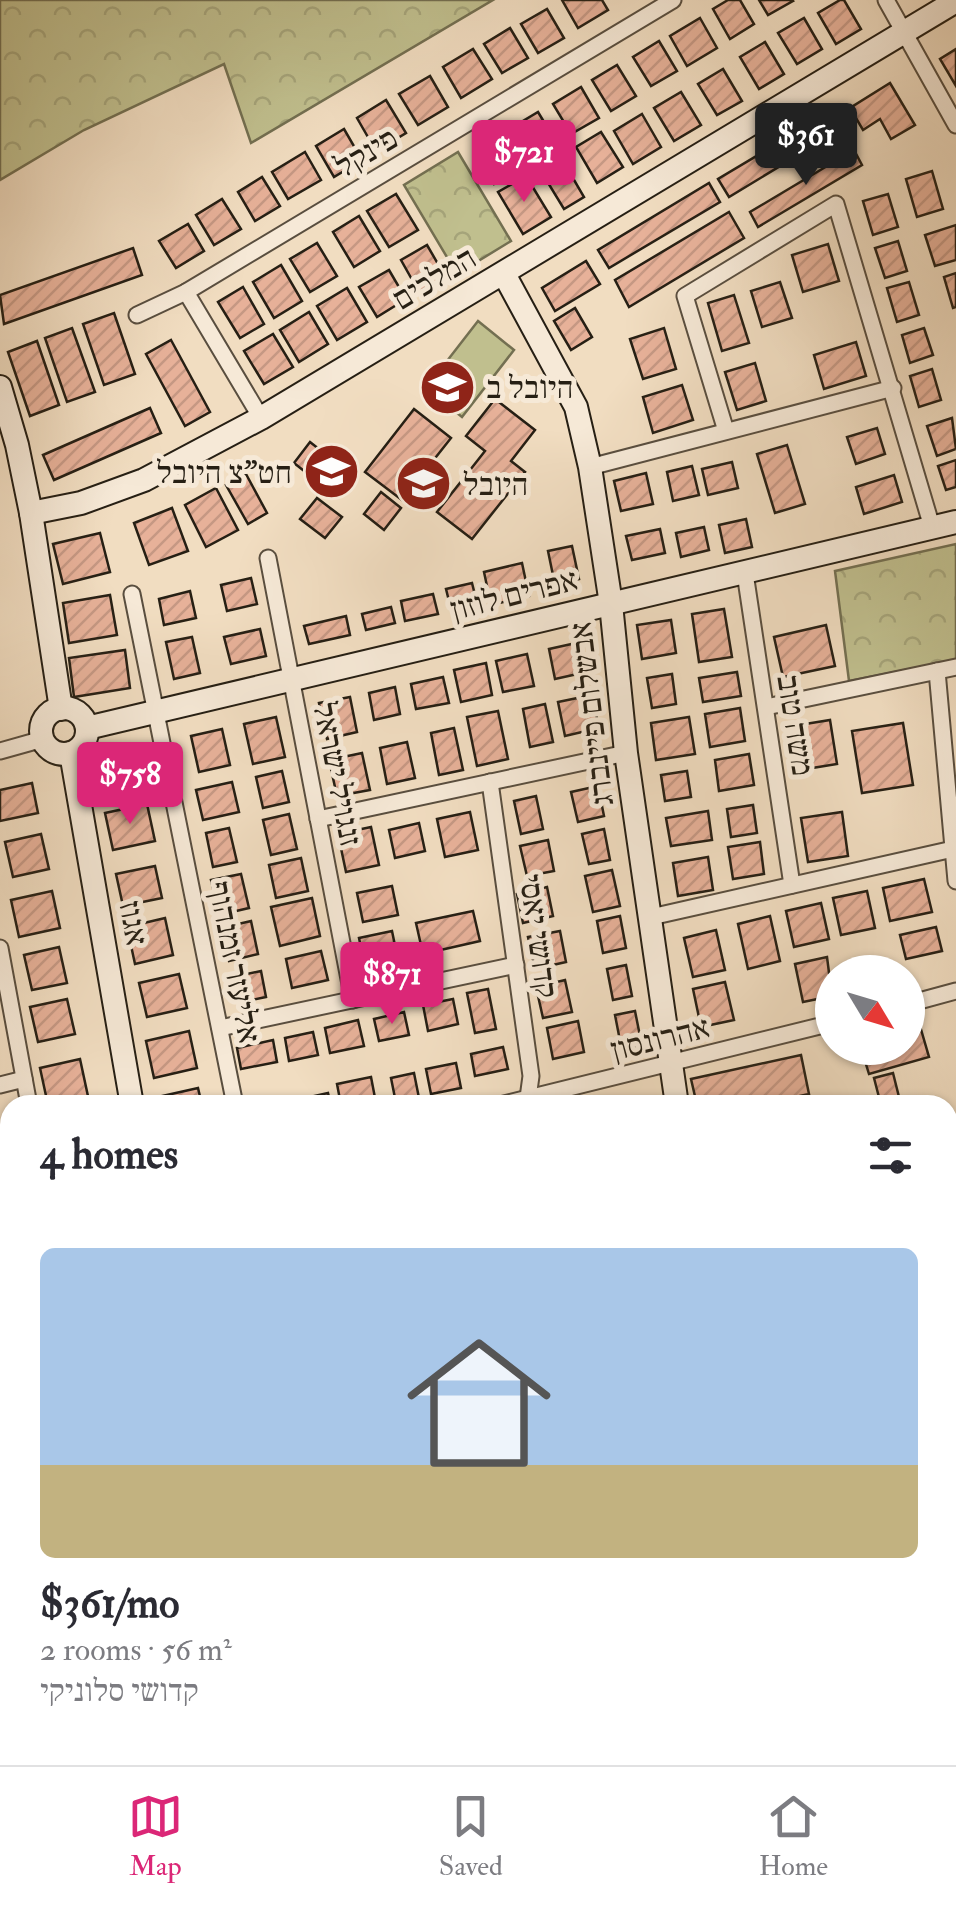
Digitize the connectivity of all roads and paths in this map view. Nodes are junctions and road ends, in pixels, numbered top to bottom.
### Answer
1 (673, 0) edge
2 (886, 0) edge
3 (956, 2) edge
4 (905, 32) junction
5 (956, 125) edge
6 (504, 274) junction
7 (186, 292) junction
8 (136, 315) dead end
9 (0, 387) edge
10 (893, 388) junction
11 (262, 418) junction
12 (726, 431) junction
13 (590, 467) junction
14 (31, 513) junction
15 (956, 522) edge
16 (932, 528) junction
17 (268, 558) dead end
18 (745, 573) junction
19 (132, 594) dead end
20 (611, 604) junction
21 (956, 667) edge
22 (937, 671) junction
23 (292, 682) junction
24 (766, 708) junction
25 (61, 709) junction
26 (158, 712) junction
27 (87, 728) junction
28 (43, 739) junction
29 (0, 751) edge
30 (71, 753) junction
31 (626, 753) junction
32 (490, 782) junction
33 (318, 819) junction
34 (953, 849) junction
35 (956, 881) edge
36 (792, 885) junction
37 (650, 918) junction
38 (0, 948) edge
39 (516, 965) junction
40 (956, 992) edge
41 (353, 1000) junction
42 (925, 1000) edge
43 (815, 1027) edge
44 (220, 1028) junction
45 (670, 1065) junction
46 (24, 1078) junction
47 (0, 1085) edge
48 (27, 1095) edge
49 (130, 1095) edge
50 (233, 1095) edge
51 (529, 1095) edge
52 (541, 1095) edge
53 (674, 1095) edge

1 - 7 street, פינקל
2 - 4 street
3 - 4 street, המלכים
4 - 5 street
4 - 6 street, המלכים
6 - 11 street, המלכים
6 - 13 street, אבשלום פיינברג
7 - 8 street, פינקל
7 - 11 street
9 - 14 street
10 - 12 street
10 - 12 street
10 - 16 street
11 - 14 street, המלכים
12 - 13 street
13 - 20 street, אבשלום פיינברג
14 - 25 street
15 - 16 street, אפרים לוזון
16 - 18 street, אפרים לוזון
17 - 23 street, זנגויל ישראל
18 - 20 street, אפרים לוזון
18 - 24 street, משה טוב
19 - 26 street, אליעזר זמנהוף
20 - 23 street, אפרים לוזון
20 - 31 street, אבשלום פיינברג
21 - 22 street
22 - 24 street
22 - 34 street
23 - 26 street, אפרים לוזון
23 - 33 street, זנגויל ישראל
24 - 36 street, משה טוב
25 - 27 street
25 - 28 street
26 - 27 street, אפרים לוזון
26 - 44 street, אליעזר זמנהוף
27 - 30 street
28 - 29 street
28 - 30 street
30 - 49 street, אגוז
31 - 32 street
31 - 37 street, אבשלום פיינברג
32 - 33 street
32 - 39 street, קדושי יאסי
33 - 41 street, זנגויל ישראל
34 - 35 street
34 - 36 street
36 - 37 street
37 - 45 street, אבשלום פיינברג
38 - 46 street
39 - 41 street
39 - 51 street, קדושי יאסי
40 - 42 street
41 - 44 street
43 - 45 street, אהרונסון
44 - 50 street, אליעזר זמנהוף
45 - 52 street, אהרונסון
45 - 53 street, אבשלום פיינברג
46 - 47 street
46 - 48 street

